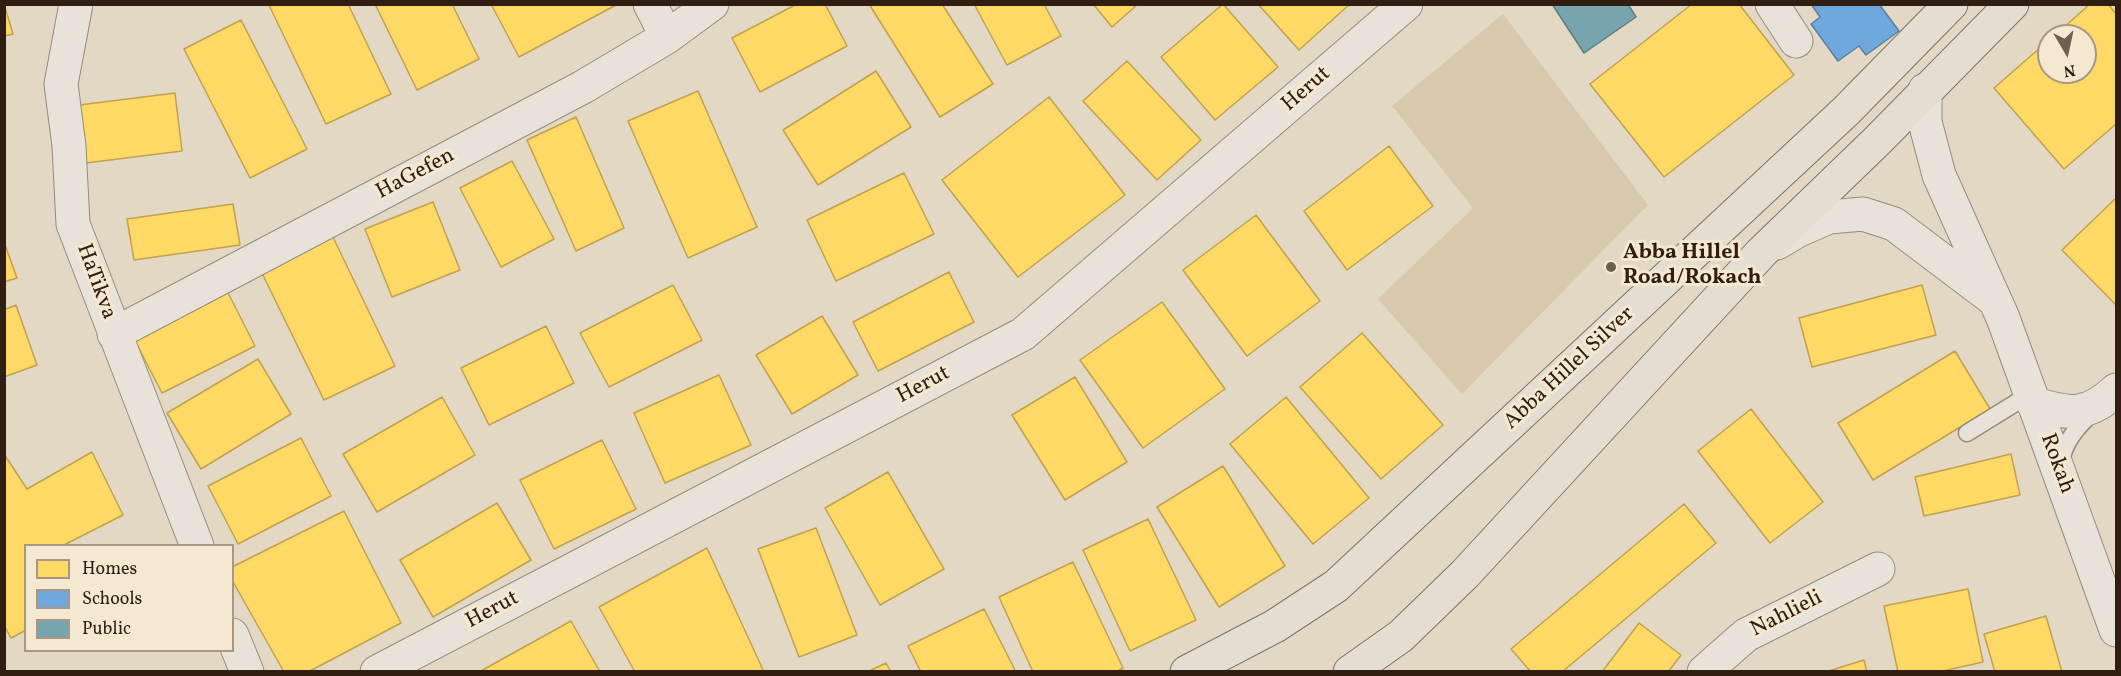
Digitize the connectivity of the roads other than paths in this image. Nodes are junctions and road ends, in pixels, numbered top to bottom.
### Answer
1 (76, 4) edge
2 (650, 4) edge
3 (712, 4) edge
4 (1406, 4) edge
5 (1772, 4) edge
6 (1951, 4) edge
7 (2012, 4) edge
8 (667, 37) junction
9 (1796, 41) dead end
10 (1925, 90) junction
11 (1762, 252) junction
12 (1994, 299) junction
13 (114, 334) junction
14 (2108, 398) edge
15 (2032, 399) junction
16 (1967, 432) dead end
17 (2059, 473) junction
18 (196, 544) edge
19 (1878, 569) dead end
20 (2116, 630) edge
21 (234, 640) edge
22 (247, 672) edge
23 (377, 672) edge
24 (1187, 672) edge
25 (1350, 672) edge
26 (1704, 672) edge

1 - 13 street, HaTikva
2 - 8 street
3 - 8 street, HaGefen
4 - 23 street, Herut
5 - 9 street
6 - 24 main road, Abba Hillel Silver
7 - 10 main road
8 - 13 street, HaGefen
10 - 11 main road
10 - 12 street, Rokah
11 - 12 street
11 - 25 main road
12 - 15 street, Rokah
13 - 18 street, HaTikva
14 - 15 street
14 - 17 lane
15 - 16 lane
15 - 17 street, Rokah
17 - 20 street, Rokah
19 - 26 street, Nahlieli
21 - 22 street

